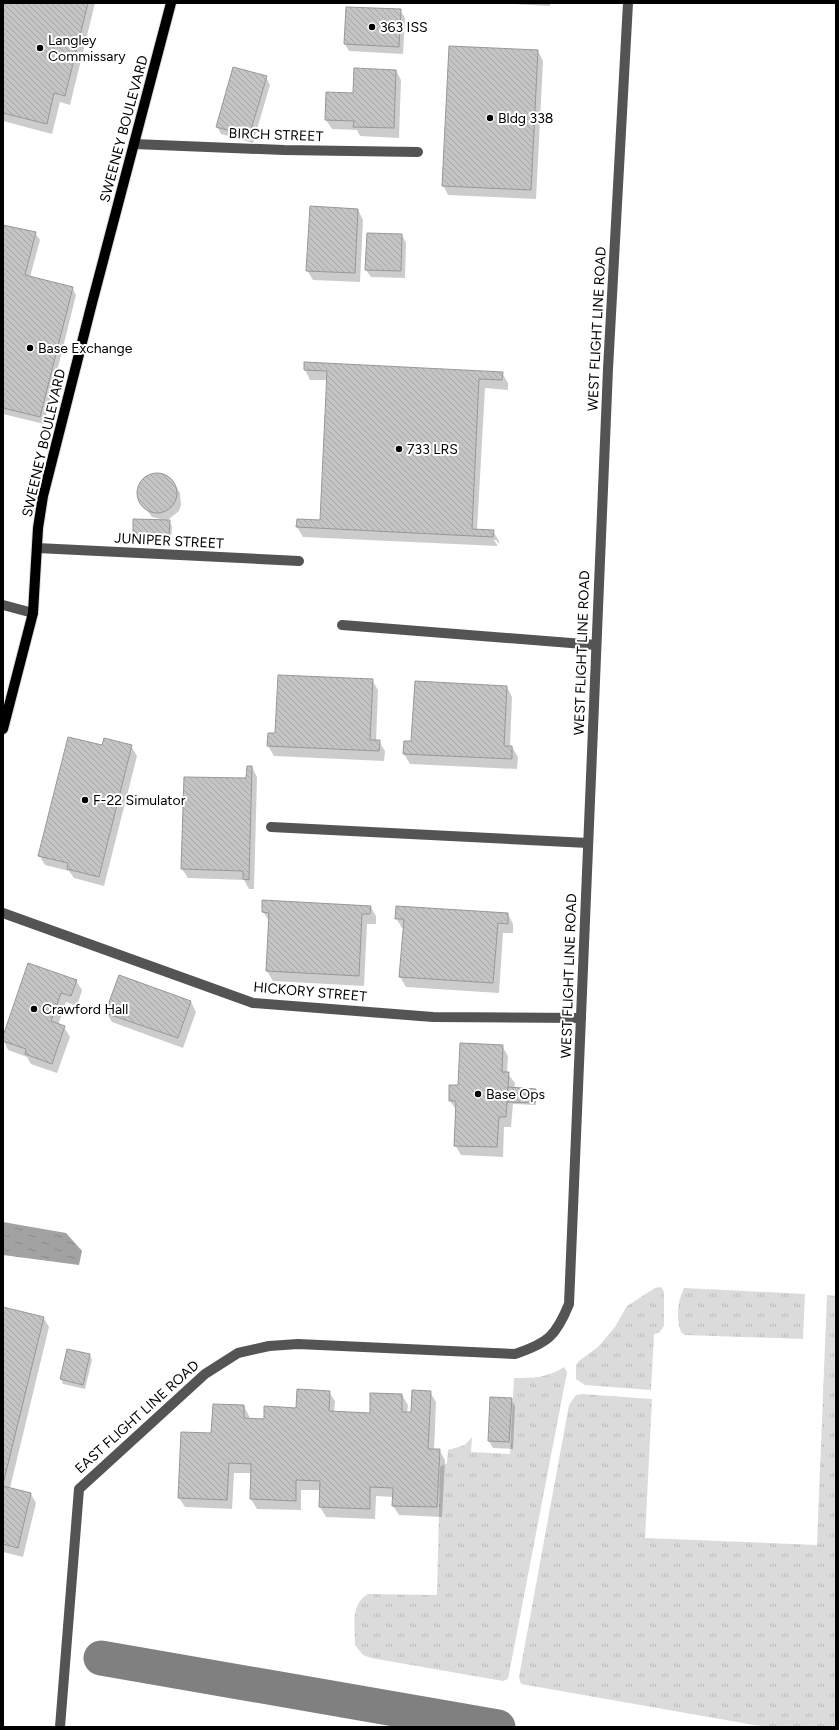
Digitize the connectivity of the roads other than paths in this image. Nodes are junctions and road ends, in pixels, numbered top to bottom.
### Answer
1 (171, 3) edge
2 (628, 3) edge
3 (134, 144) junction
4 (418, 152) dead end
5 (37, 548) junction
6 (299, 561) dead end
7 (3, 605) edge
8 (33, 613) junction
9 (342, 625) dead end
10 (596, 645) junction
11 (3, 729) edge
12 (271, 827) dead end
13 (588, 842) junction
14 (3, 913) edge
15 (581, 1018) junction
16 (569, 1304) joint
17 (60, 1727) edge

1 - 3 main road, SWEENEY BOULEVARD
2 - 10 street, WEST FLIGHT LINE ROAD
3 - 4 street, BIRCH STREET
3 - 5 main road, SWEENEY BOULEVARD
5 - 6 street, JUNIPER STREET
5 - 8 main road, SWEENEY BOULEVARD
7 - 8 street
8 - 11 main road, SWEENEY BOULEVARD
9 - 10 street
10 - 13 street, WEST FLIGHT LINE ROAD
12 - 13 street
13 - 15 street, WEST FLIGHT LINE ROAD
14 - 15 street, HICKORY STREET
15 - 16 street, WEST FLIGHT LINE ROAD
16 - 17 street, EAST FLIGHT LINE ROAD

